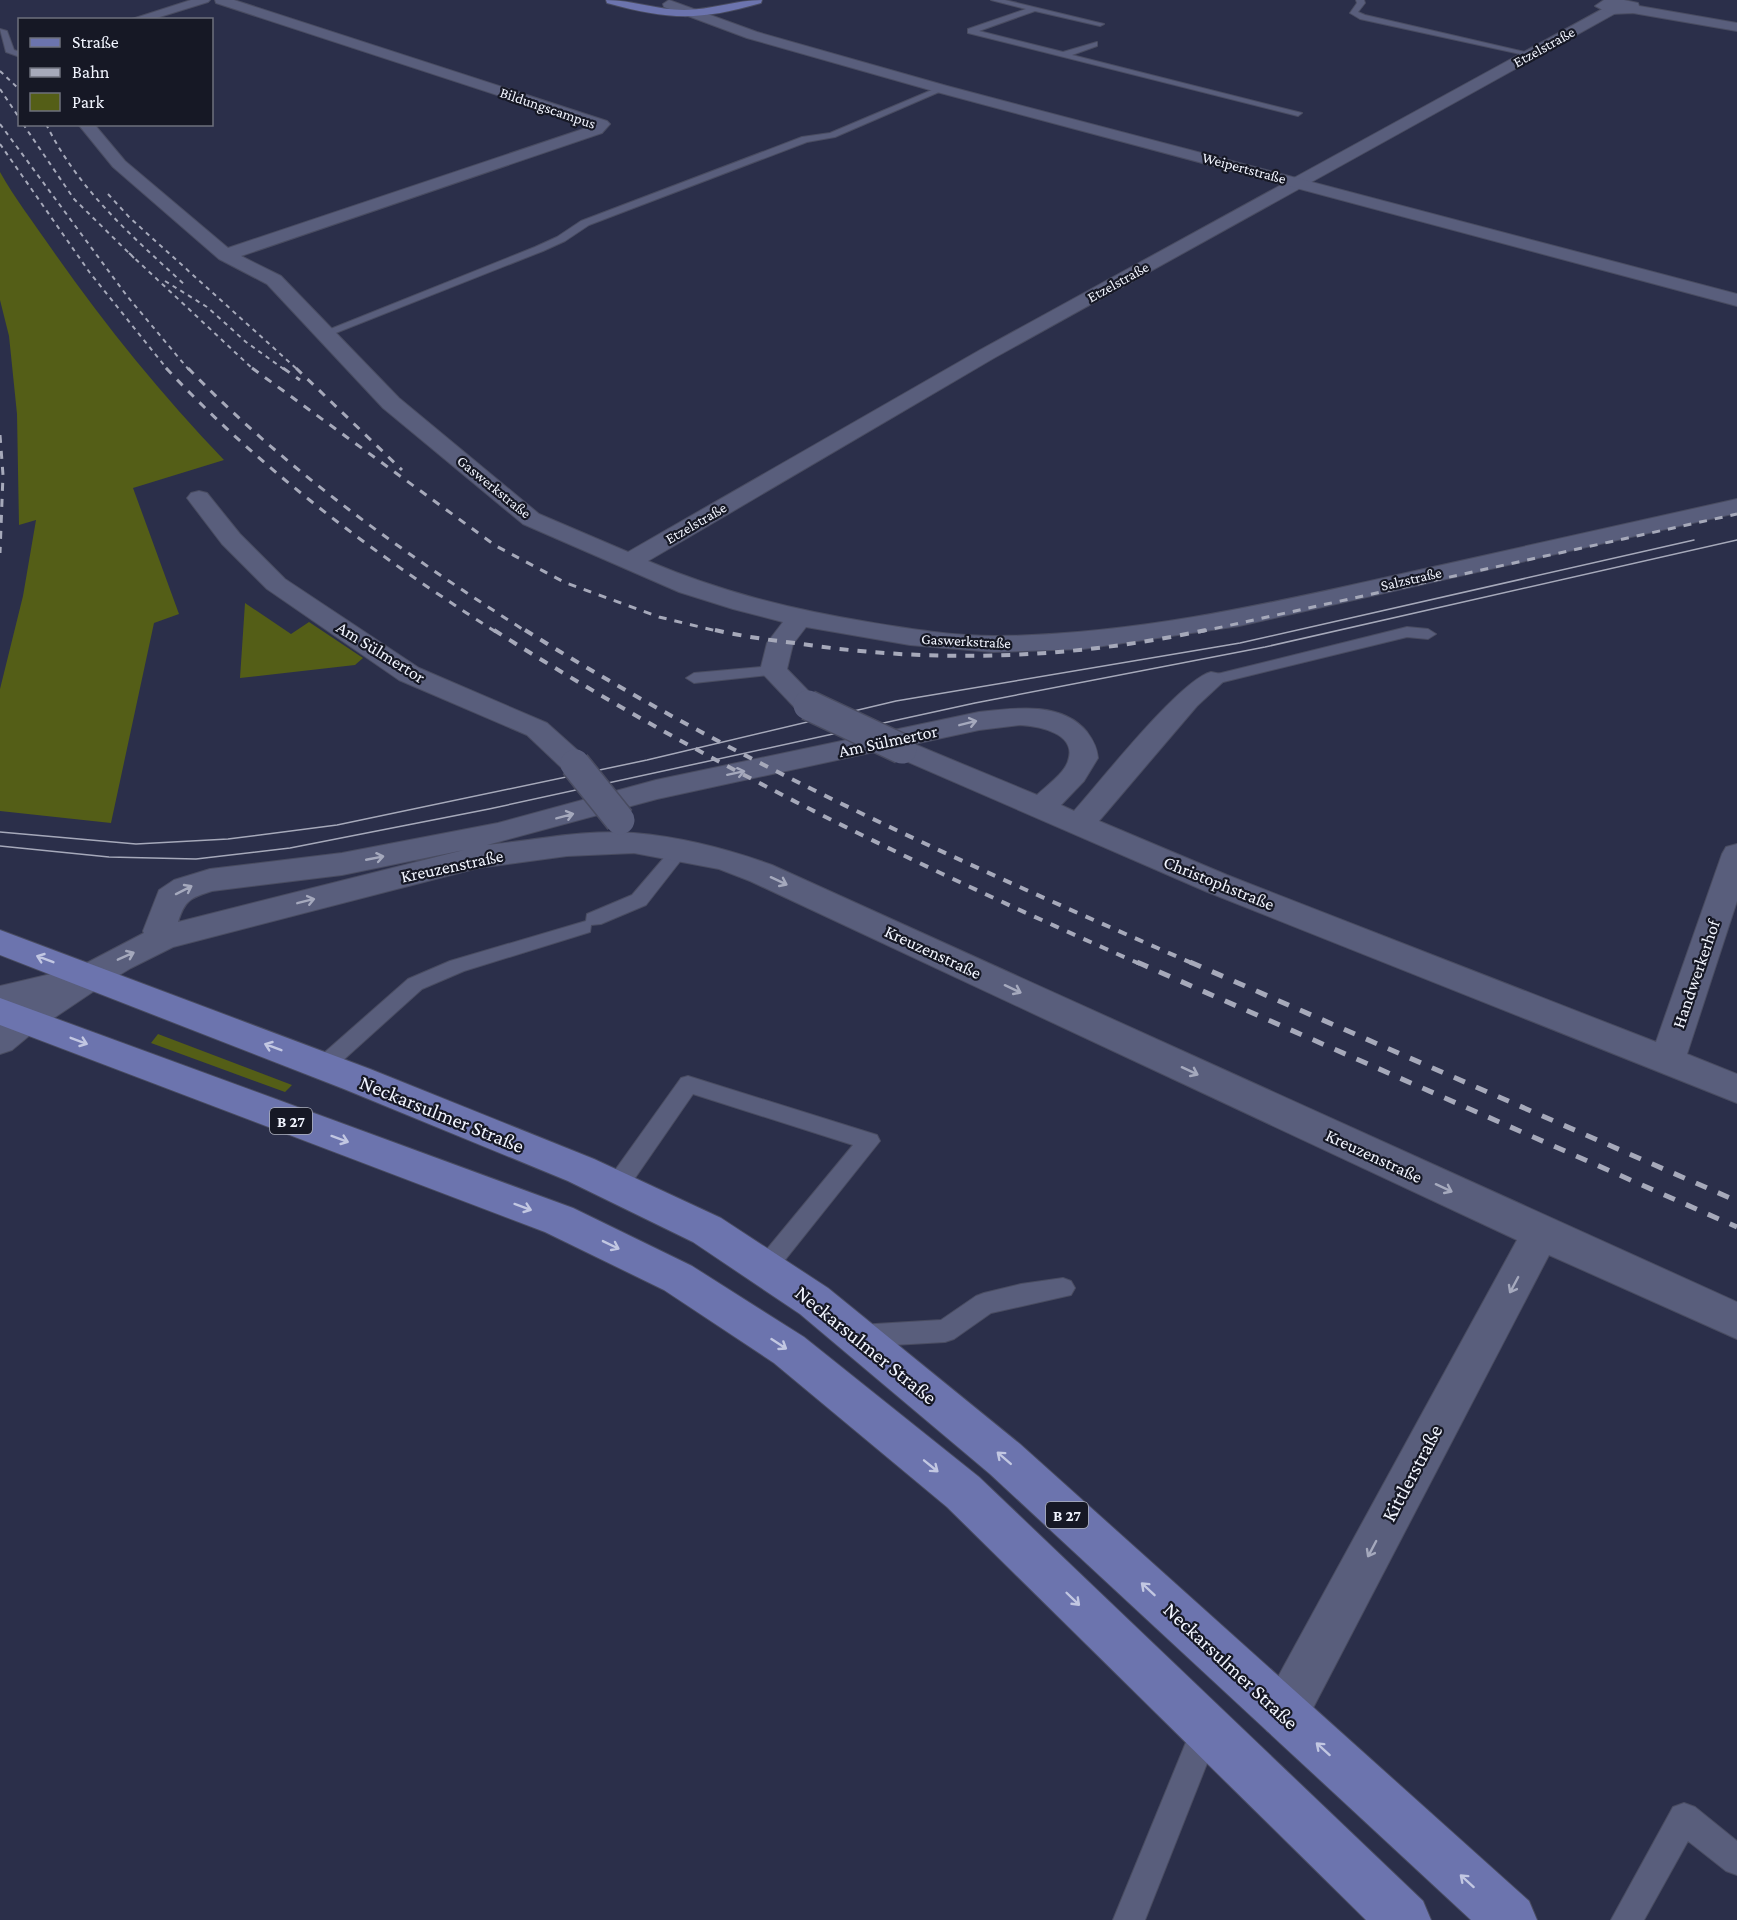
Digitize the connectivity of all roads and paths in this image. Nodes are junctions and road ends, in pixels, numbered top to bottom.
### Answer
1 (204, 0) edge
2 (221, 0) edge
3 (612, 0) edge
4 (723, 0) edge
5 (756, 0) edge
6 (995, 0) edge
7 (1360, 0) edge
8 (1587, 0) edge
9 (648, 4) edge
10 (669, 4) junction
11 (1607, 7) junction
12 (1035, 9) junction
13 (696, 15) junction
14 (142, 18) edge
15 (1100, 24) dead end
16 (1737, 27) edge
17 (3, 31) dead end
18 (752, 35) junction
19 (1094, 44) dead end
20 (18, 54) edge
21 (1530, 54) junction
22 (1063, 55) junction
23 (942, 89) junction
24 (1298, 113) dead end
25 (87, 126) edge
26 (1298, 182) junction
27 (225, 255) junction
28 (1737, 300) edge
29 (324, 334) junction
30 (199, 498) dead end
31 (1737, 506) edge
32 (630, 561) junction
33 (800, 618) junction
34 (1428, 633) dead end
35 (1083, 641) joint
36 (773, 671) junction
37 (694, 678) dead end
38 (1211, 680) joint
39 (1041, 809) junction
40 (1079, 825) junction
41 (627, 831) junction
42 (680, 850) junction
43 (1737, 854) edge
44 (163, 938) junction
45 (0, 942) edge
46 (91, 976) junction
47 (6, 1018) edge
48 (1667, 1061) junction
49 (323, 1066) junction
50 (1737, 1089) edge
51 (616, 1187) junction
52 (1541, 1233) junction
53 (765, 1268) junction
54 (1063, 1288) dead end
55 (1737, 1321) edge
56 (857, 1336) junction
57 (1284, 1714) junction
58 (1206, 1728) junction
59 (1737, 1860) edge
60 (1129, 1920) edge
61 (1404, 1920) edge
62 (1510, 1920) edge
63 (1627, 1920) edge

1 - 14 street
2 - 27 street, Bildungscampus
3 - 9 main road, Weipertstraße
4 - 10 main road
5 - 13 main road
6 - 12 lane
7 - 21 lane
8 - 11 street
9 - 10 main road, Weipertstraße
9 - 13 main road
9 - 18 street, Weipertstraße
10 - 13 street, Weipertstraße
11 - 16 street
11 - 21 street, Etzelstraße
12 - 15 lane
12 - 22 lane
13 - 18 street, Weipertstraße
17 - 20 lane
18 - 23 street, Weipertstraße
19 - 22 lane
21 - 26 street, Etzelstraße
22 - 24 lane
23 - 26 street, Weipertstraße
23 - 29 lane
25 - 27 street, Gaswerkstraße
26 - 28 street, Weipertstraße
26 - 32 street, Etzelstraße
27 - 29 street, Gaswerkstraße
29 - 32 street, Gaswerkstraße
30 - 41 street, Am Sülmertor, bridge
31 - 35 street, Salzstraße
32 - 33 street, Gaswerkstraße
33 - 35 street, Gaswerkstraße
33 - 36 street
34 - 38 lane
36 - 37 lane
36 - 39 street, Christophstraße, bridge
38 - 40 street
39 - 40 street, Christophstraße
44 -> 39 street, Am Sülmertor
40 - 48 street, Christophstraße
41 - 42 street, Kreuzenstraße
44 -> 41 street, Kreuzenstraße
42 - 49 lane
42 -> 52 street, Kreuzenstraße
43 - 48 street, Handwerkerhof
46 -> 44 street, Kreuzenstraße
46 -> 45 main road, B 27
46 - 47 street, Kreuzenstraße
49 -> 46 main road, Neckarsulmer Straße / B 27
47 -> 58 main road, B 27
48 - 50 street, Christophstraße
49 - 51 main road, Neckarsulmer Straße / B 27
51 - 53 main road, Neckarsulmer Straße / B 27
51 - 53 lane
52 - 55 street, Kreuzenstraße
52 -> 57 street, Kittlerstraße
53 - 56 main road, Neckarsulmer Straße / B 27
54 - 56 lane
57 -> 56 main road, Neckarsulmer Straße / B 27
62 -> 57 main road, Neckarsulmer Straße / B 27
58 - 60 lane
58 - 61 main road, B 27
59 - 63 lane

